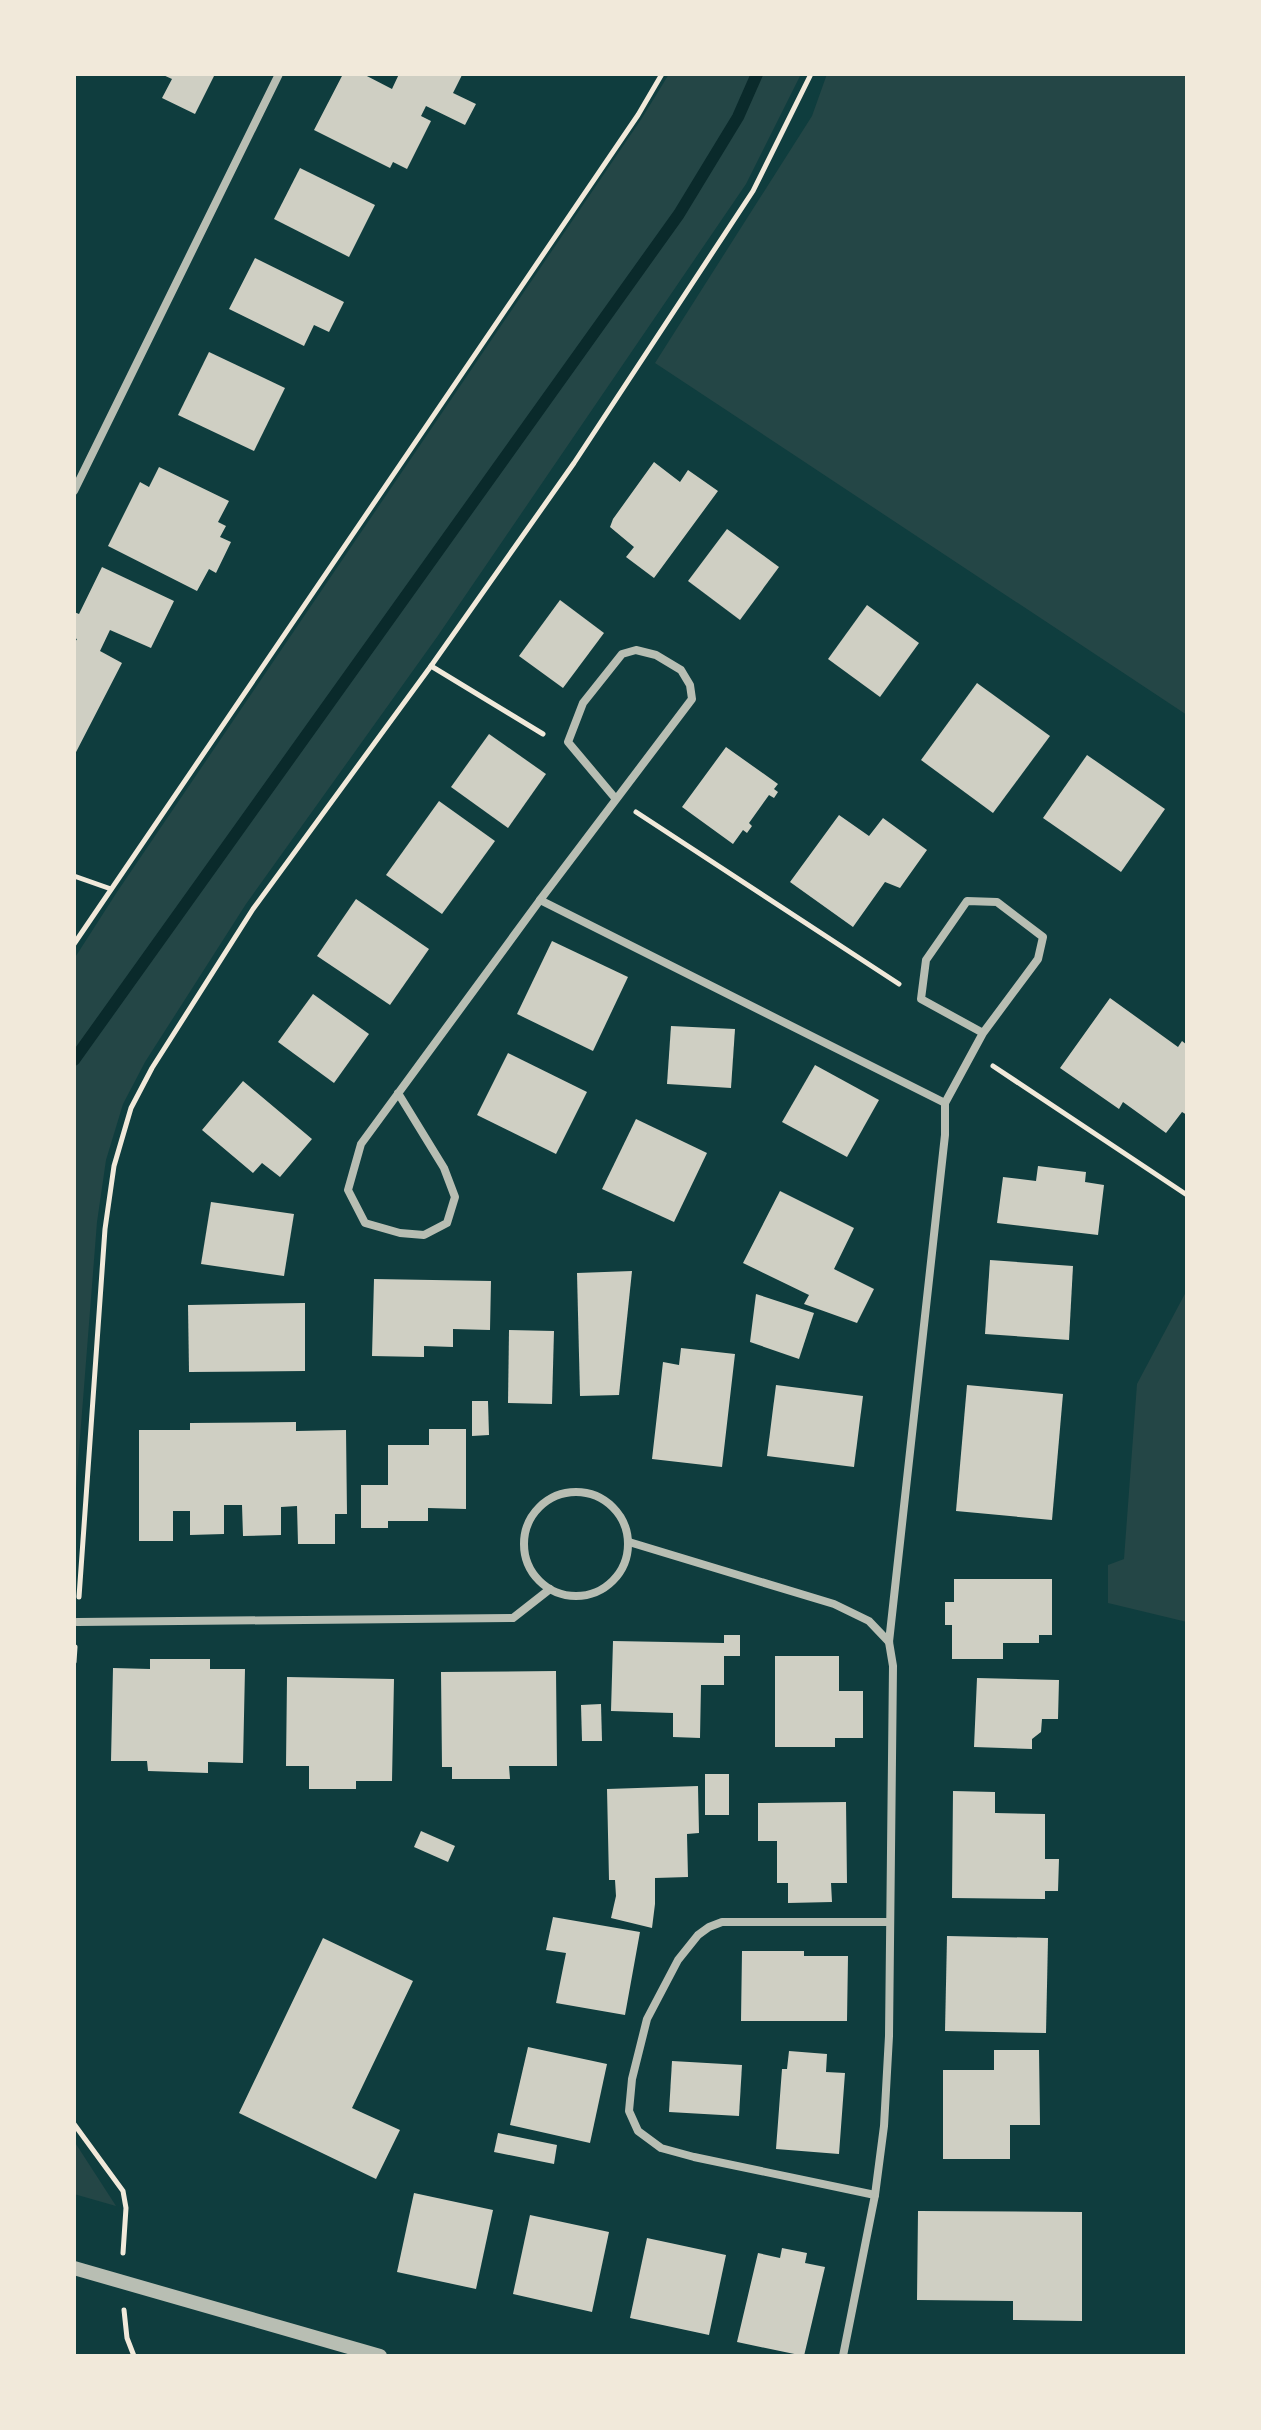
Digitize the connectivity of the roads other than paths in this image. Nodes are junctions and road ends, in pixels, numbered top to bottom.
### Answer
1 (279, 74) edge
2 (74, 491) edge
3 (615, 798) junction
4 (540, 900) junction
5 (983, 1033) junction
6 (398, 1093) junction
7 (945, 1103) junction
8 (629, 1542) junction
9 (550, 1589) junction
10 (77, 1622) road end
11 (889, 1642) junction
12 (890, 1922) junction
13 (875, 2195) junction
14 (74, 2268) edge
15 (380, 2356) edge
16 (843, 2356) edge

1 - 2 street
3 - 3 street
3 - 4 street
4 - 6 street
4 - 7 street
5 - 5 street
5 - 7 street
6 - 6 street
7 - 11 street
8 - 9 street
8 - 9 street
8 - 11 street
9 - 10 street
11 - 12 street
12 - 13 street
12 - 13 street
13 - 16 street
14 - 15 street

